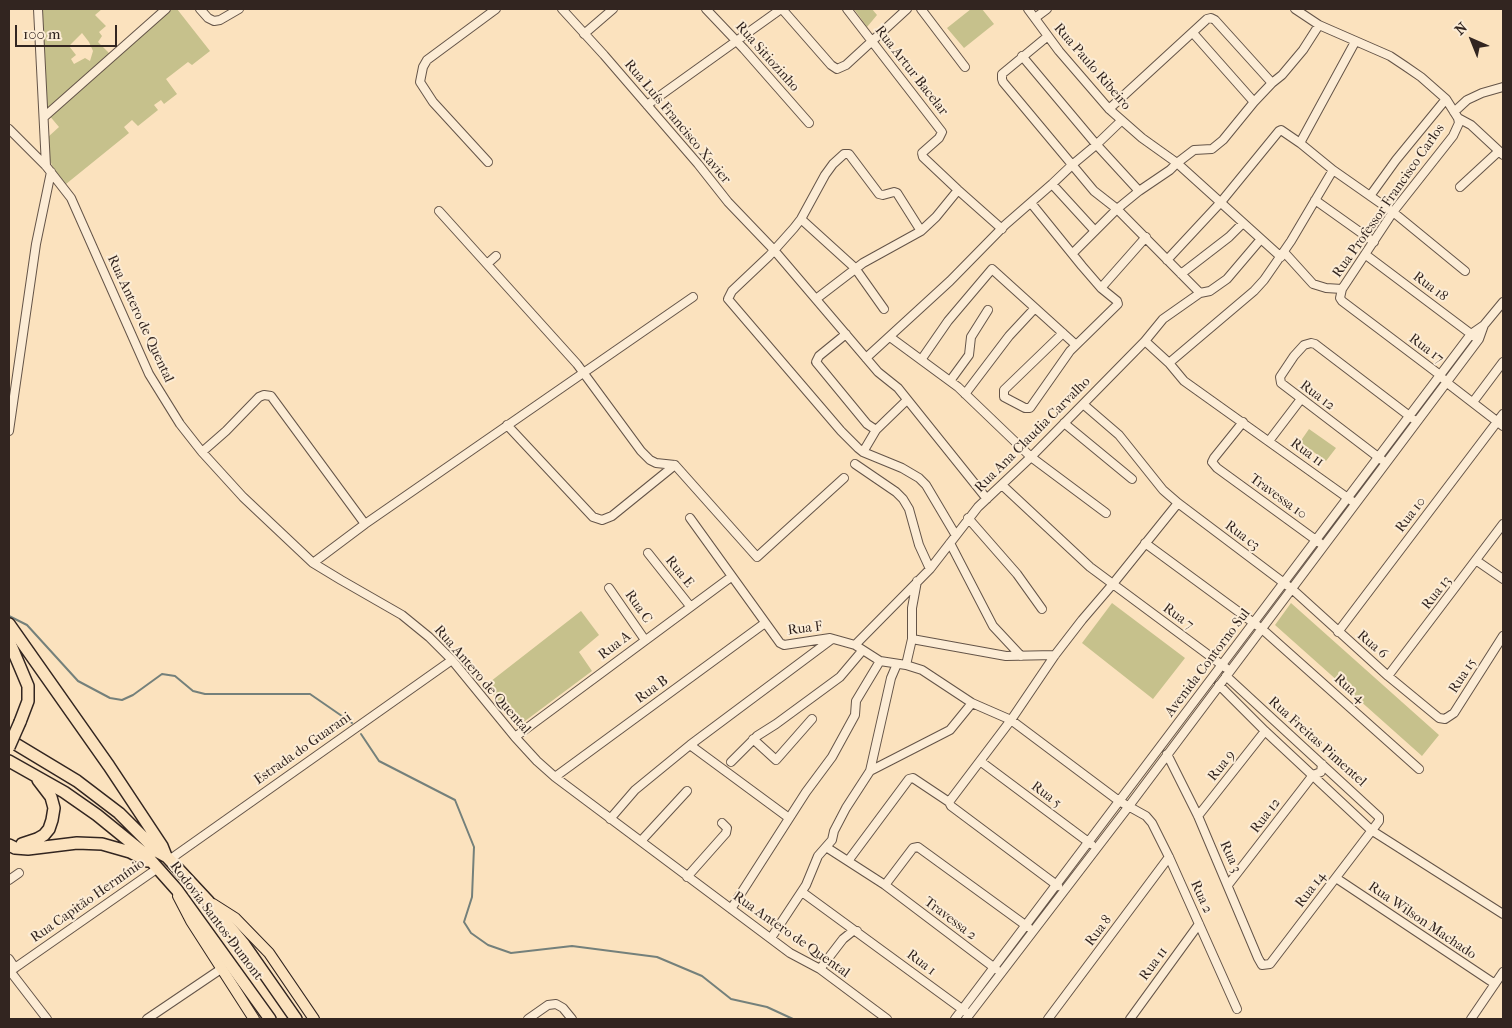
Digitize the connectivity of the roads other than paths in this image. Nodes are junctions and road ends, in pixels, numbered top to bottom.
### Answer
1 (38, 9) edge
2 (166, 9) edge
3 (200, 9) edge
4 (239, 9) edge
5 (496, 9) edge
6 (562, 9) edge
7 (613, 9) edge
8 (706, 9) edge
9 (782, 9) edge
10 (847, 9) edge
11 (906, 9) edge
12 (921, 9) edge
13 (1028, 9) edge
14 (1047, 9) edge
15 (1295, 9) edge
16 (1304, 11) edge
17 (1036, 18) junction
18 (1319, 25) junction
19 (1193, 33) junction
20 (584, 34) junction
21 (1048, 36) junction
22 (871, 40) junction
23 (736, 41) junction
24 (1355, 42) junction
25 (1022, 56) junction
26 (965, 67) dead end
27 (1272, 82) junction
28 (1503, 87) edge
29 (1446, 100) junction
30 (1254, 102) junction
31 (647, 105) junction
32 (1109, 109) junction
33 (1456, 115) junction
34 (44, 117) junction
35 (1122, 120) junction
36 (809, 123) dead end
37 (9, 129) edge
38 (1300, 143) junction
39 (1096, 145) junction
40 (1501, 153) edge
41 (488, 162) dead end
42 (1178, 162) junction
43 (1072, 164) junction
44 (49, 169) junction
45 (1333, 170) junction
46 (1052, 184) junction
47 (1460, 187) dead end
48 (958, 190) junction
49 (1139, 191) junction
50 (1370, 196) junction
51 (1315, 200) junction
52 (1221, 202) junction
53 (1031, 203) junction
54 (1117, 209) junction
55 (439, 210) dead end
56 (1394, 212) junction
57 (801, 219) junction
58 (1243, 223) junction
59 (1002, 229) junction
60 (921, 231) junction
61 (1095, 231) junction
62 (1146, 237) junction
63 (1260, 239) junction
64 (1374, 242) junction
65 (774, 250) junction
66 (1073, 253) junction
67 (1282, 255) junction
68 (1366, 255) junction
69 (496, 256) dead end
70 (1167, 260) junction
71 (487, 264) junction
72 (855, 268) junction
73 (1466, 271) dead end
74 (1181, 274) junction
75 (1101, 288) junction
76 (1342, 289) junction
77 (1200, 293) junction
78 (693, 297) dead end
79 (816, 299) junction
80 (1503, 302) edge
81 (1035, 308) junction
82 (884, 309) dead end
83 (988, 310) dead end
84 (1484, 325) junction
85 (1063, 333) junction
86 (846, 334) junction
87 (1471, 334) junction
88 (890, 337) junction
89 (1479, 340) junction
90 (1145, 341) junction
91 (1076, 346) junction
92 (866, 358) junction
93 (921, 360) junction
94 (1503, 362) edge
95 (1169, 363) junction
96 (583, 373) junction
97 (1440, 375) junction
98 (950, 381) junction
99 (1446, 382) junction
100 (965, 394) junction
101 (1301, 399) junction
102 (907, 400) junction
103 (1473, 402) junction
104 (1083, 404) junction
105 (1503, 414) edge
106 (1410, 416) junction
107 (1243, 422) junction
108 (1417, 422) junction
109 (1064, 423) junction
110 (1500, 424) edge
111 (507, 425) junction
112 (876, 430) junction
113 (9, 431) edge
114 (1269, 441) junction
115 (202, 452) junction
116 (863, 452) junction
117 (1031, 457) junction
118 (1379, 458) junction
119 (1386, 463) junction
120 (855, 464) dead end
121 (675, 465) junction
122 (844, 478) dead end
123 (1132, 479) dead end
124 (1002, 485) junction
125 (1348, 498) junction
126 (986, 499) junction
127 (1178, 503) junction
128 (1355, 504) junction
129 (1106, 514) dead end
130 (690, 518) dead end
131 (968, 518) junction
132 (365, 524) junction
133 (1503, 524) edge
134 (955, 534) junction
135 (1316, 540) junction
136 (950, 543) junction
137 (1145, 543) junction
138 (1324, 546) junction
139 (648, 553) dead end
140 (1477, 561) junction
141 (313, 562) junction
142 (930, 569) junction
143 (731, 577) junction
144 (1503, 579) edge
145 (917, 581) junction
146 (1284, 583) junction
147 (1112, 585) junction
148 (609, 588) dead end
149 (1292, 589) junction
150 (690, 606) junction
151 (1042, 609) dead end
152 (765, 622) junction
153 (1253, 623) junction
154 (9, 624) edge
155 (1262, 629) junction
156 (1338, 632) junction
157 (9, 636) edge
158 (1503, 636) edge
159 (832, 639) junction
160 (912, 639) junction
161 (645, 640) junction
162 (855, 645) junction
163 (10, 646) edge
164 (862, 650) junction
165 (1055, 655) junction
166 (1021, 656) junction
167 (452, 660) junction
168 (880, 661) junction
169 (901, 664) junction
170 (1222, 664) junction
171 (1228, 673) junction
172 (1388, 676) junction
173 (1219, 685) junction
174 (972, 703) junction
175 (1439, 718) joint
176 (812, 720) dead end
177 (1011, 720) junction
178 (1265, 731) junction
179 (515, 736) junction
180 (753, 739) junction
181 (9, 740) edge
182 (690, 745) junction
183 (9, 747) edge
184 (1167, 754) junction
185 (9, 761) edge
186 (980, 761) junction
187 (731, 762) dead end
188 (1322, 764) junction
189 (1419, 768) dead end
190 (870, 771) junction
191 (32, 774) junction
192 (1313, 775) junction
193 (555, 777) junction
194 (687, 791) dead end
195 (1119, 801) junction
196 (952, 805) junction
197 (1129, 806) junction
198 (1198, 816) junction
199 (789, 818) junction
200 (610, 819) junction
201 (722, 823) dead end
202 (1371, 830) junction
203 (640, 842) junction
204 (1088, 842) junction
205 (9, 845) edge
206 (826, 848) junction
207 (1097, 848) junction
208 (1169, 857) junction
209 (168, 859) junction
210 (848, 862) junction
211 (155, 865) junction
212 (19, 873) dead end
213 (687, 877) junction
214 (1336, 878) junction
215 (9, 880) edge
216 (885, 885) junction
217 (1056, 885) junction
218 (1228, 885) junction
219 (177, 890) junction
220 (1064, 890) junction
221 (802, 892) junction
222 (208, 901) junction
223 (731, 908) junction
224 (1503, 914) edge
225 (1199, 924) junction
226 (1026, 925) junction
227 (857, 931) junction
228 (1033, 931) junction
229 (771, 938) junction
230 (9, 959) edge
231 (1270, 964) joint
232 (993, 968) junction
233 (220, 969) junction
234 (820, 969) junction
235 (11, 970) edge
236 (1503, 972) edge
237 (1001, 973) junction
238 (1495, 984) junction
239 (260, 1005) junction
240 (1237, 1009) dead end
241 (959, 1014) edge
242 (968, 1018) edge
243 (47, 1019) edge
244 (147, 1019) edge
245 (254, 1019) edge
246 (265, 1019) edge
247 (270, 1019) edge
248 (296, 1019) edge
249 (314, 1019) edge
250 (528, 1019) edge
251 (572, 1019) edge
252 (886, 1019) edge
253 (1048, 1019) edge
254 (1130, 1019) edge
255 (1471, 1019) edge

1 - 34 street
2 - 34 street
3 - 4 street
5 - 41 street
6 - 20 street, Rua Luís Francisco Xavier
7 - 20 street
8 - 23 street, Rua Sitiozinho
9 - 22 street
9 - 23 street
10 - 22 street, Rua Artur Bacelar
11 - 22 street
12 - 26 street
13 - 17 street, Rua Paulo Ribeiro
14 - 17 street
15 - 16 street, Rua Professor Francisco Carlos
16 - 18 street, Rua Professor Francisco Carlos
17 - 21 street, Rua Paulo Ribeiro
18 - 24 street, Rua Professor Francisco Carlos
18 - 27 street
19 - 27 street
19 - 30 street
19 - 32 street
20 - 31 street, Rua Luís Francisco Xavier
21 - 25 street
21 - 32 street, Rua Paulo Ribeiro
22 - 48 street, Rua Artur Bacelar
23 - 31 street
23 - 36 street, Rua Sitiozinho
24 - 29 street, Rua Professor Francisco Carlos
24 - 38 street
25 - 39 street
25 - 43 street
27 - 30 street
28 - 33 street
29 - 33 street, Rua Professor Francisco Carlos
29 - 50 street
30 - 42 street
31 - 65 street, Rua Luís Francisco Xavier
32 - 35 street, Rua Paulo Ribeiro
33 - 40 street
33 - 56 street, Rua Professor Francisco Carlos
34 - 44 street
35 - 39 street
35 - 42 street, Rua Paulo Ribeiro
37 - 44 street, Rua Antero de Quental
38 - 45 street
38 - 52 street
39 - 43 street
39 - 49 street
40 - 47 street
42 - 49 street
42 - 52 street, Rua Paulo Ribeiro
43 - 46 street
43 - 54 street
44 - 113 street
44 - 115 street, Rua Antero de Quental
45 - 50 street
45 - 51 street
46 - 53 street
46 - 61 street
48 - 59 street, Rua Artur Bacelar
48 - 60 street
49 - 54 street
50 - 56 street
51 - 64 street
51 - 67 street
52 - 58 street, Rua Paulo Ribeiro
52 - 70 street
53 - 59 street
53 - 66 street
54 - 61 street
54 - 62 street
55 - 71 street
56 - 64 street, Rua Professor Francisco Carlos
56 - 73 street
57 - 60 street
57 - 65 street
57 - 72 street
58 - 63 street, Rua Paulo Ribeiro
58 - 74 street
59 - 88 street
60 - 72 street
61 - 66 street
62 - 70 street
62 - 75 street
63 - 67 street, Rua Paulo Ribeiro
63 - 77 street, Rua Ana Claudia Carvalho
64 - 68 street, Rua Professor Francisco Carlos
65 - 79 street, Rua Luís Francisco Xavier
65 - 116 street
66 - 75 street
67 - 76 street, Rua Paulo Ribeiro
67 - 95 street
68 - 76 street, Rua Professor Francisco Carlos
68 - 87 street, Rua 18
69 - 71 street
70 - 74 street
71 - 96 street
72 - 79 street
72 - 82 street
74 - 77 street
75 - 91 street
76 - 97 street, Rua 17
77 - 90 street, Rua Ana Claudia Carvalho
78 - 96 street
79 - 86 street, Rua Luís Francisco Xavier
80 - 84 street, Avenida Contorno Sul
81 - 85 street
81 - 93 street
81 - 100 street
83 - 98 street
84 - 87 street, Avenida Contorno Sul
84 - 89 street, Avenida Contorno Sul
85 - 91 street
85 - 91 street
86 - 92 street, Rua Luís Francisco Xavier
86 - 112 street
87 - 89 street, Rua 18
87 - 97 street, Avenida Contorno Sul
88 - 92 street
88 - 93 street
89 - 99 street, Avenida Contorno Sul
90 - 95 street
90 - 104 street, Rua Ana Claudia Carvalho
92 - 102 street, Rua Luís Francisco Xavier
93 - 98 street
94 - 103 street
95 - 107 street
96 - 111 street
96 - 121 street
97 - 99 street, Rua 17
97 - 106 street, Avenida Contorno Sul
98 - 100 street
99 - 103 street, Rua 17
99 - 108 street, Avenida Contorno Sul
100 - 117 street
101 - 106 street, Rua 12
101 - 114 street
101 - 118 street, Rua 12
102 - 112 street
102 - 126 street, Rua Luís Francisco Xavier
103 - 110 street, Rua 17
104 - 109 street, Rua Ana Claudia Carvalho
104 - 127 street, Rua c3
105 - 110 street, Rua 10
106 - 108 street
106 - 118 street, Avenida Contorno Sul
107 - 114 street, Rua 11
107 - 135 street, Travessa 10
108 - 119 street, Avenida Contorno Sul
109 - 117 street, Rua Ana Claudia Carvalho
109 - 123 street
110 - 156 street, Rua 10
111 - 121 street
111 - 132 street
112 - 116 street
114 - 125 street, Rua 11
115 - 132 street
115 - 141 street, Rua Antero de Quental
116 - 134 street
117 - 124 street, Rua Ana Claudia Carvalho
117 - 129 street
118 - 119 street, Rua 12
118 - 125 street, Avenida Contorno Sul
119 - 128 street, Avenida Contorno Sul
120 - 142 street
121 - 122 street
124 - 126 street, Rua Ana Claudia Carvalho
124 - 147 street, Rua 7
125 - 128 street, Rua 11
125 - 135 street, Avenida Contorno Sul
126 - 131 street, Rua Ana Claudia Carvalho
127 - 137 street
127 - 146 street, Rua c3
128 - 138 street, Avenida Contorno Sul
130 - 143 street, Rua F
131 - 134 street, Rua Ana Claudia Carvalho
131 - 151 street
132 - 141 street
133 - 140 street, Rua 13
134 - 136 street, Rua Ana Claudia Carvalho
135 - 138 street, Travessa 10
135 - 146 street, Avenida Contorno Sul
136 - 142 street, Rua Ana Claudia Carvalho
136 - 166 street
137 - 147 street
137 - 153 street
138 - 149 street, Avenida Contorno Sul
139 - 150 street, Rua E
140 - 144 street
140 - 172 street, Rua 13
141 - 167 street, Rua Antero de Quental
142 - 145 street, Rua Ana Claudia Carvalho
143 - 150 street, Rua A
143 - 152 street, Rua F
145 - 160 street
145 - 162 street, Rua Ana Claudia Carvalho
146 - 149 street, Rua c3
146 - 153 street, Avenida Contorno Sul
147 - 165 street
147 - 170 street, Rua 7
148 - 161 street, Rua C
149 - 155 street, Avenida Contorno Sul
149 - 156 street, Rua 6
150 - 161 street, Rua A
152 - 159 street, Rua F
152 - 193 street, Rua B
153 - 155 street
153 - 170 street, Avenida Contorno Sul
154 - 209 highway
155 - 171 street, Avenida Contorno Sul
155 - 189 street, Rua 4
156 - 172 street, Rua 6
157 - 163 main road
158 - 175 street, Rua 15
159 - 162 street, Rua F
159 - 182 street
160 - 166 street
160 - 169 street
161 - 179 street, Rua A
162 - 164 street, Rua F
163 - 183 highway, bridge
164 - 168 street, Rua F
164 - 180 street
165 - 166 street
165 - 177 street
167 - 179 street, Rua Antero de Quental
167 - 209 street, Estrada do Guarani
168 - 169 street, Rua F
168 - 199 street
169 - 174 street, Rua F
169 - 190 street
170 - 171 street, Rua 7
170 - 195 street, Avenida Contorno Sul
171 - 173 street, Avenida Contorno Sul
171 - 188 street, Rua Freitas Pimentel
172 - 175 street, Rua 6
173 - 178 street, Rua Freitas Pimentel
173 - 184 street, Avenida Contorno Sul
174 - 177 street, Rua F
174 - 190 street
176 - 180 street
177 - 186 street
177 - 195 street
178 - 192 street, Rua Freitas Pimentel
178 - 198 street, Rua 9
179 - 193 street, Rua Antero de Quental
180 - 187 street
181 - 209 highway, Rodovia Santos Dumont
182 - 199 street
182 - 200 street
184 - 197 street, Avenida Contorno Sul
184 - 198 street, Rua 3
185 - 191 highway, Rodovia Santos Dumont
186 - 196 street
186 - 204 street, Rua 5
188 - 192 street, Rua 12
188 - 202 street, Rua Freitas Pimentel
190 - 206 street
191 - 205 highway
191 - 211 highway, Rodovia Santos Dumont
192 - 202 street, Rua Freitas Pimentel
192 - 218 street, Rua 12
193 - 200 street, Rua Antero de Quental
194 - 203 street
195 - 197 street, Rua 2
195 - 204 street, Avenida Contorno Sul
196 - 210 street
196 - 217 street
197 - 207 street, Avenida Contorno Sul
197 - 208 street, Rua 2
198 - 218 street, Rua 3
199 - 223 street
200 - 203 street, Rua Antero de Quental
201 - 213 street
202 - 214 street, Rua 14
202 - 224 street, Rua Freitas Pimentel
203 - 213 street, Rua Antero de Quental
204 - 207 street, Rua 5
204 - 217 street, Avenida Contorno Sul
205 - 211 highway
206 - 210 street, Travessa 2
206 - 221 street
207 - 220 street, Avenida Contorno Sul
208 - 225 street, Rua 2
208 - 253 street, Rua 8
209 - 222 highway, Rodovia Santos Dumont
210 - 216 street, Travessa 2
211 - 219 highway, Rodovia Santos Dumont
211 - 235 street, Rua Capitão Hermínio
212 - 215 street
213 - 223 street, Rua Antero de Quental
214 - 231 street, Rua 14
214 - 238 street, Rua Wilson Machado
216 - 226 street
216 - 232 street, Travessa 2
217 - 220 street
217 - 226 street, Avenida Contorno Sul
218 - 231 street, Rua 3
219 - 233 main road
219 - 239 highway, Rodovia Santos Dumont
220 - 228 street, Avenida Contorno Sul
221 - 227 street, Rua 1
221 - 229 street
222 - 248 highway, Rodovia Santos Dumont
222 - 249 main road
223 - 229 street, Rua Antero de Quental
225 - 240 street, Rua 2
225 - 254 street, Rua 11
226 - 228 street
226 - 232 street, Avenida Contorno Sul
227 - 234 street
227 - 241 street, Rua 1
228 - 237 street, Avenida Contorno Sul
229 - 234 street, Rua Antero de Quental
230 - 235 street
232 - 237 street, Travessa 2
232 - 241 street, Avenida Contorno Sul
233 - 244 street
233 - 245 main road
234 - 252 street, Rua Antero de Quental
235 - 243 street
236 - 238 street
237 - 242 street, Avenida Contorno Sul
238 - 255 street
239 - 246 highway
239 - 247 highway, Rodovia Santos Dumont
241 - 242 street, Rua 1
250 - 251 street

